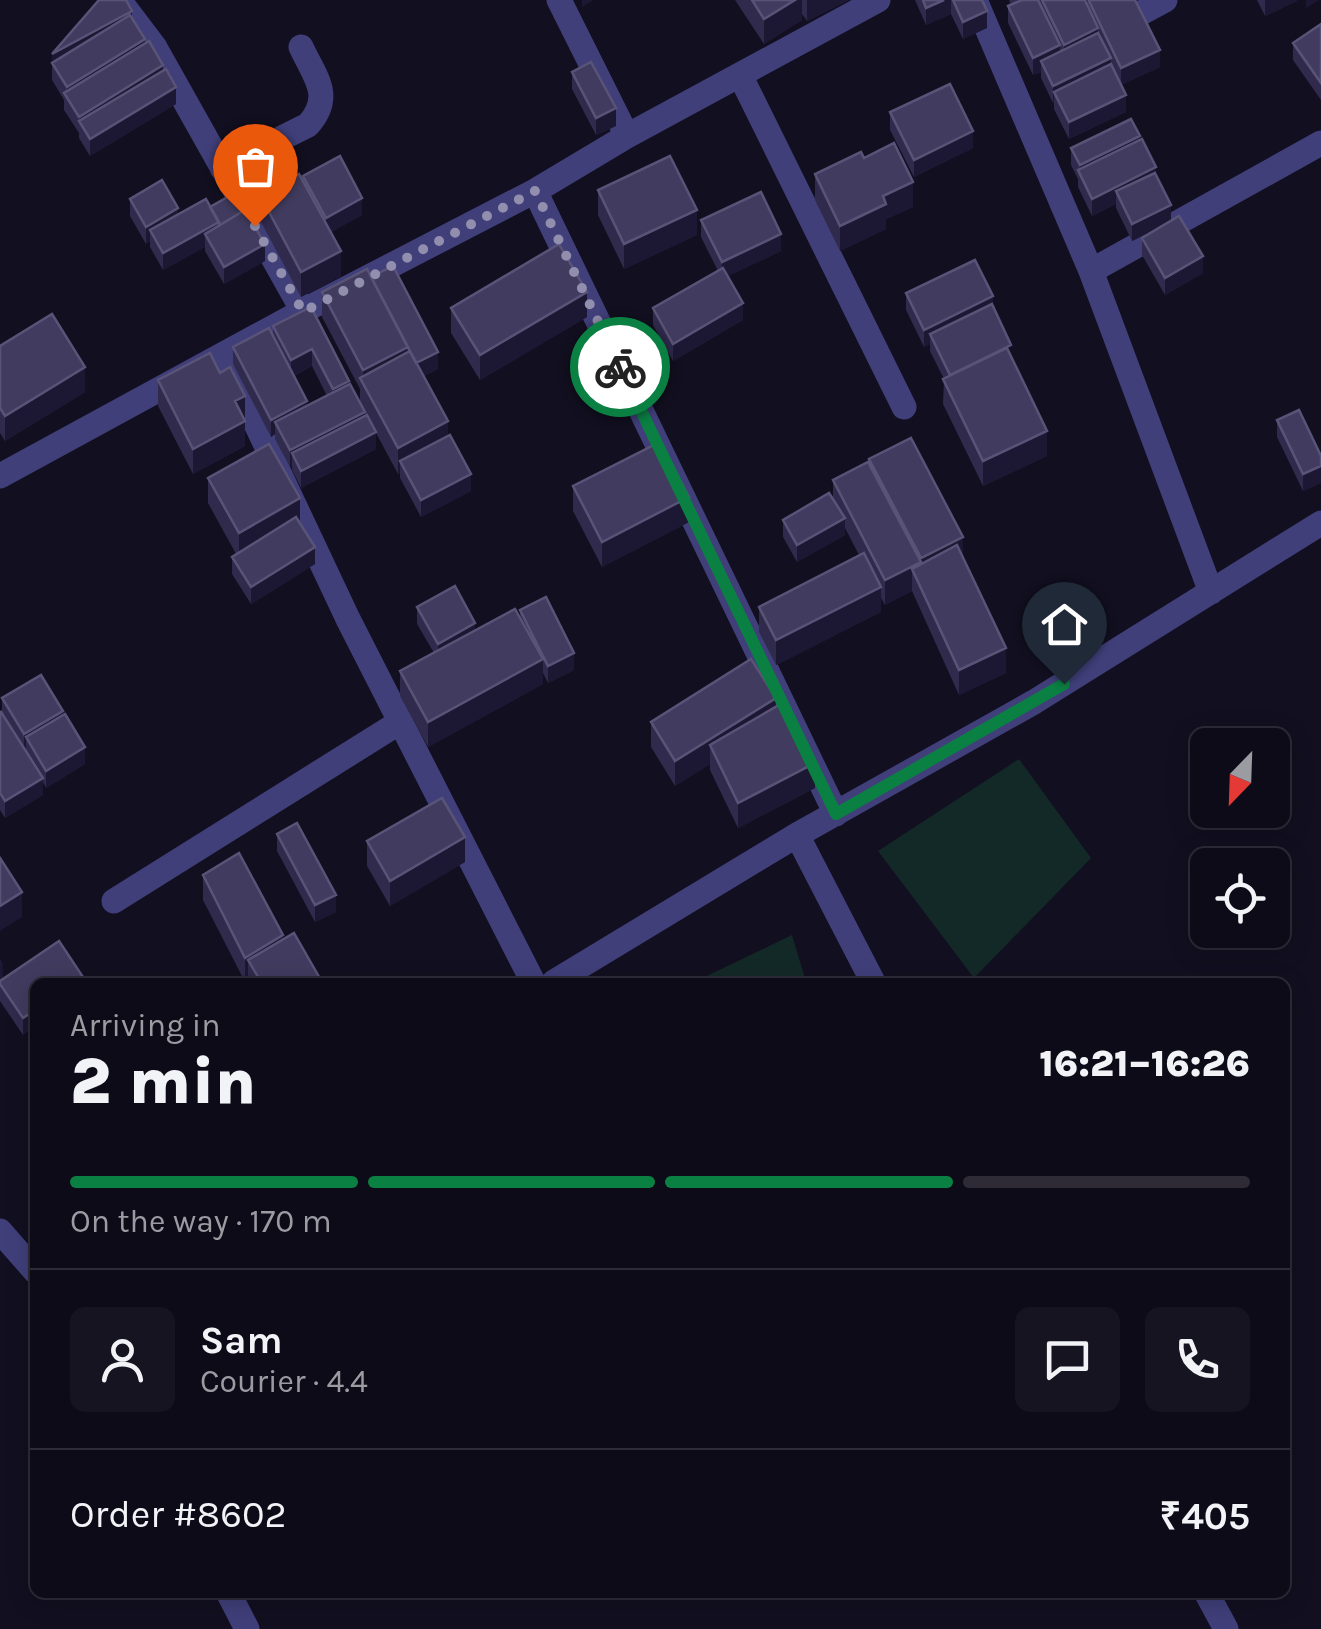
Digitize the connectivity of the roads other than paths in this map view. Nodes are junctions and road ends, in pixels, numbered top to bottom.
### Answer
1 (119, 0) edge
2 (559, 0) edge
3 (878, 0) edge
4 (974, 0) edge
5 (1164, 0) edge
6 (1141, 12) edge
7 (300, 47) dead end
8 (740, 75) junction
9 (628, 136) junction
10 (1321, 143) edge
11 (222, 168) junction
12 (535, 191) junction
13 (1091, 271) junction
14 (303, 312) junction
15 (224, 354) junction
16 (904, 407) dead end
17 (0, 476) edge
18 (1321, 523) edge
19 (1211, 592) junction
20 (400, 722) junction
21 (836, 814) junction
22 (796, 835) junction
23 (114, 901) dead end
24 (532, 978) edge
25 (561, 978) edge
26 (871, 978) edge
27 (0, 1230) edge
28 (30, 1265) edge
29 (231, 1598) edge
30 (1209, 1598) edge
31 (247, 1629) edge
32 (1226, 1629) edge

1 - 11 street
2 - 9 street
3 - 8 street
4 - 13 street
5 - 6 street
7 - 11 street
8 - 9 street
8 - 16 street
9 - 12 street
10 - 13 street
11 - 14 street
12 - 14 street
12 - 21 street
13 - 19 street
14 - 15 street
15 - 17 street
15 - 20 street
18 - 19 street
19 - 21 street
20 - 23 street
20 - 24 street
21 - 22 street
22 - 25 street
22 - 26 street
27 - 28 street
29 - 31 street
30 - 32 street

